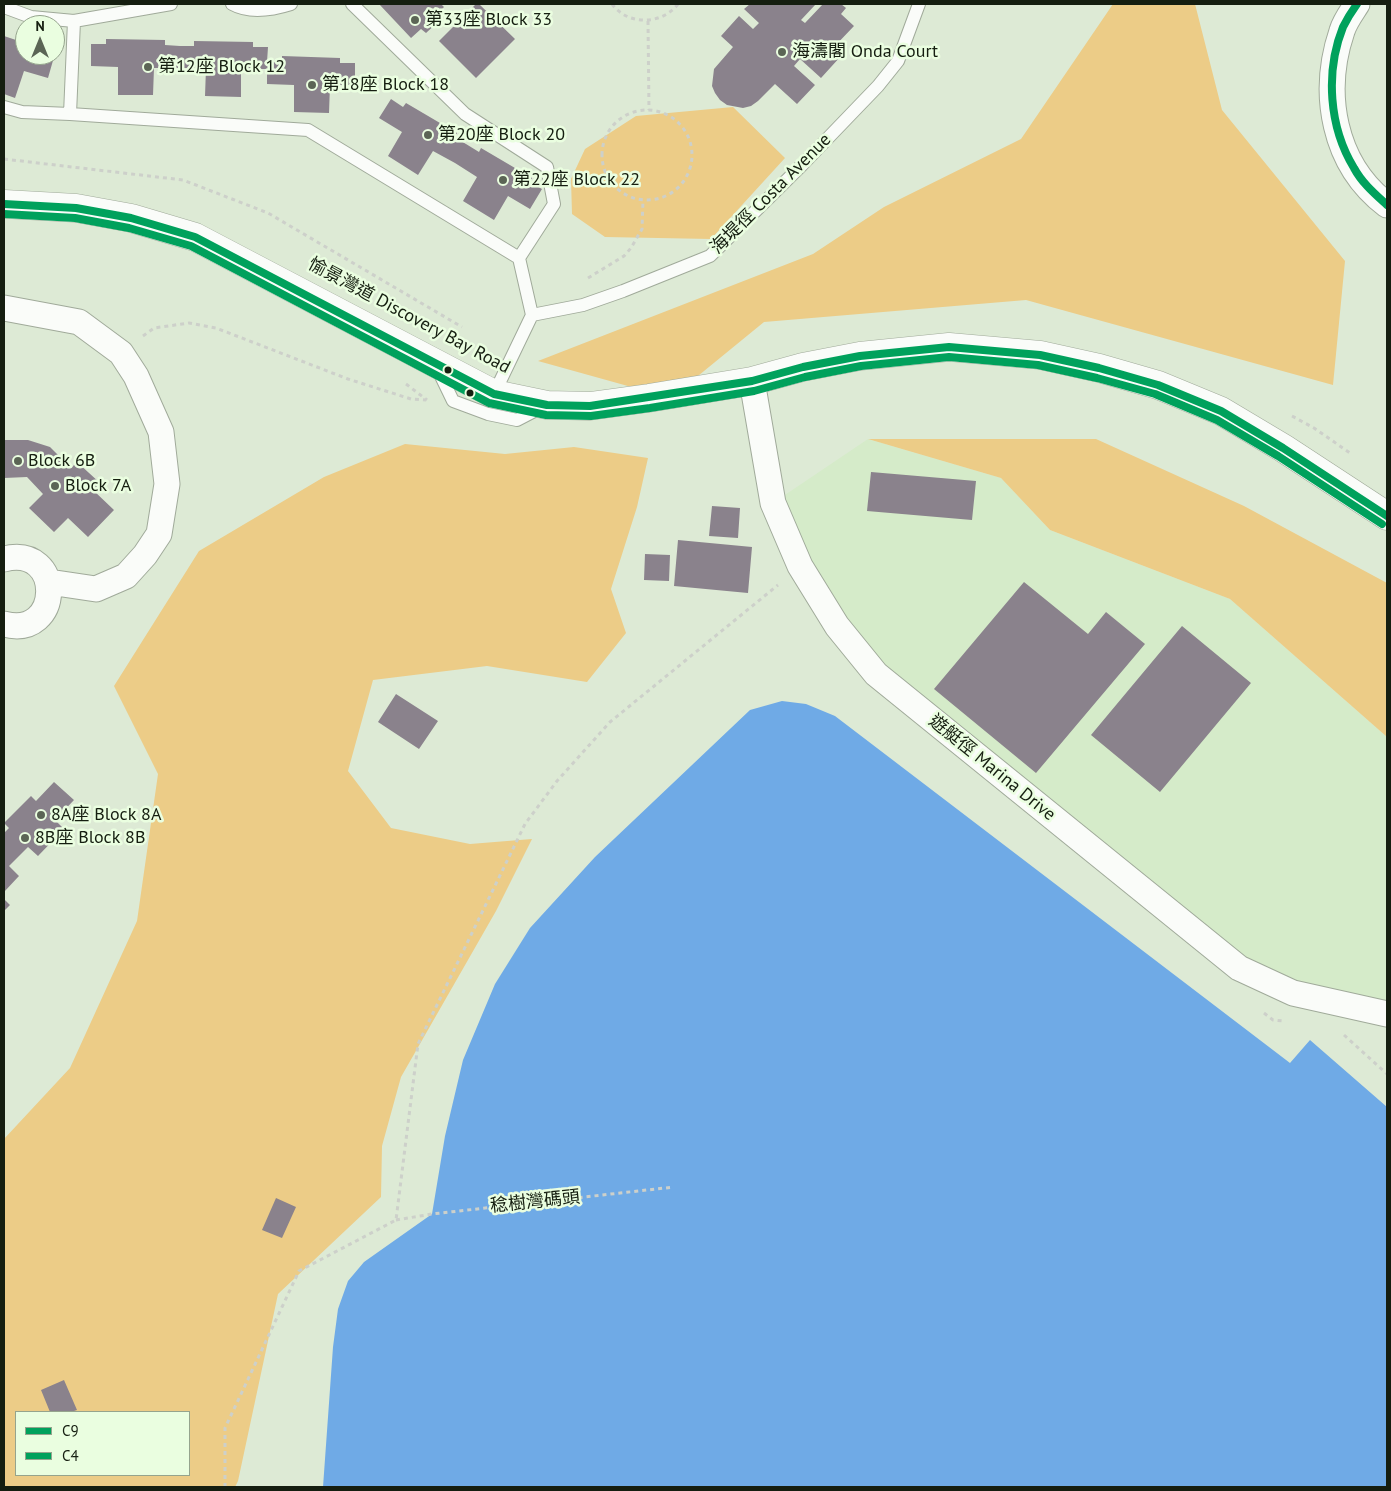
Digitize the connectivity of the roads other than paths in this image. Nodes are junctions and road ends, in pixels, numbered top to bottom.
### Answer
1 (171, 4) edge
2 (232, 4) edge
3 (291, 4) edge
4 (352, 4) edge
5 (919, 4) edge
6 (1357, 4) edge
7 (4, 7) edge
8 (74, 21) junction
9 (4, 107) edge
10 (70, 114) junction
11 (4, 204) edge
12 (1387, 205) edge
13 (519, 258) junction
14 (4, 308) edge
15 (532, 315) junction
16 (435, 363) junction
17 (752, 381) junction
18 (494, 394) junction
19 (547, 405) junction
20 (1387, 516) edge
21 (4, 559) edge
22 (49, 582) junction
23 (4, 624) edge
24 (1387, 1014) edge

1 - 8 lane
2 - 3 lane
4 - 13 lane
5 - 15 lane, 海堤徑 Costa Avenue
6 - 12 street
7 - 8 lane
8 - 10 lane
9 - 10 lane
10 - 13 lane
11 - 16 street, 愉景灣道 Discovery Bay Road
13 - 15 lane
14 - 22 street
15 - 18 lane
16 - 18 street, 愉景灣道 Discovery Bay Road
16 - 19 lane
17 - 19 street, 愉景灣道 Discovery Bay Road
17 - 20 street, 愉景灣道 Discovery Bay Road
17 - 24 street, 遊艇徑 Marina Drive
18 - 19 street, 愉景灣道 Discovery Bay Road
21 - 22 street
22 - 23 street

